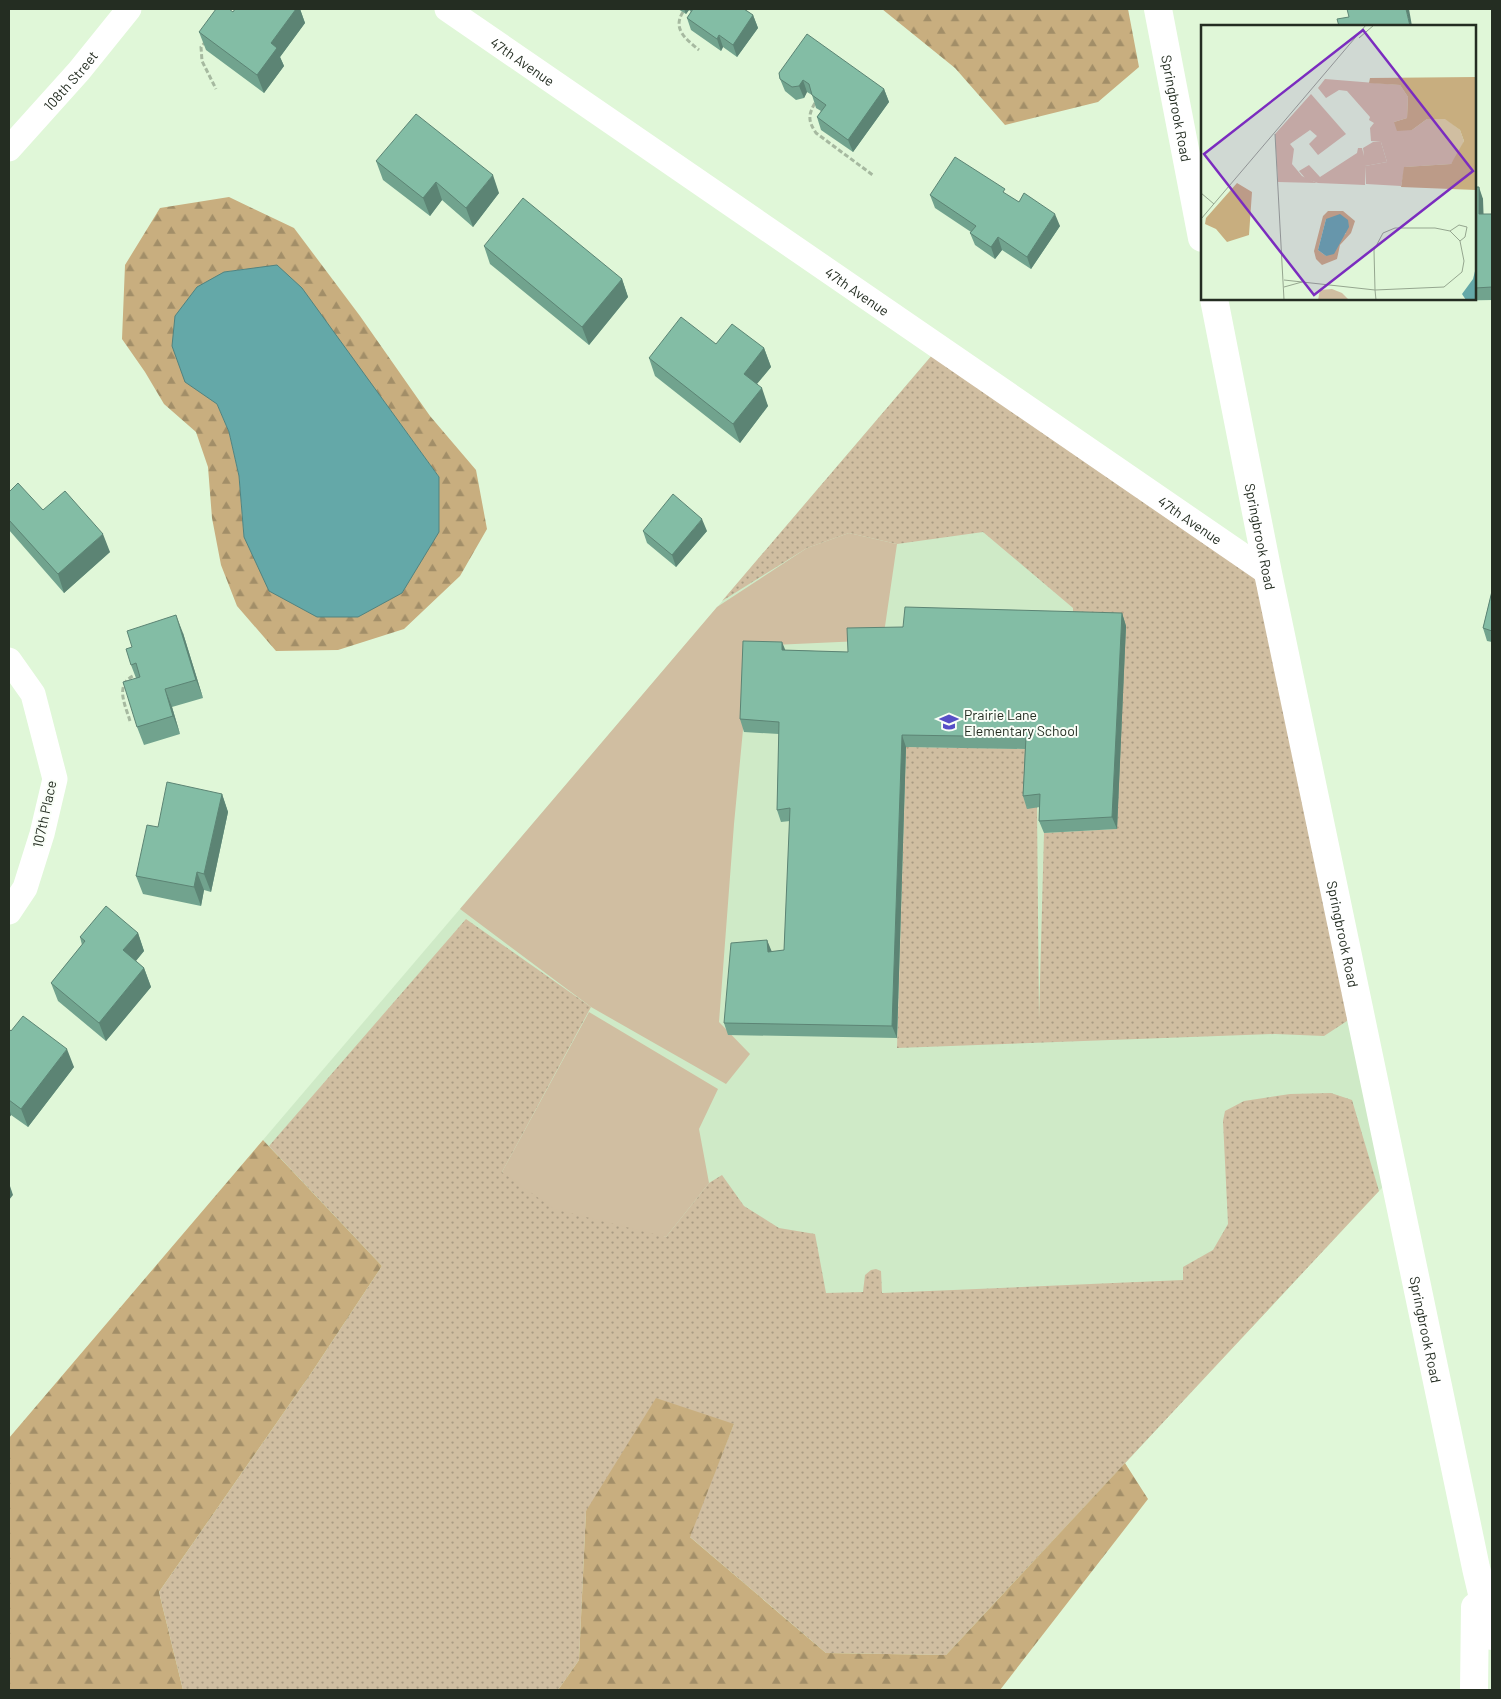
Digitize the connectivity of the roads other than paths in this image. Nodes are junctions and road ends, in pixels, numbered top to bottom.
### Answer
1 (129, 9) edge
2 (447, 9) edge
3 (1158, 9) edge
4 (9, 149) edge
5 (1201, 233) edge
6 (1214, 300) edge
7 (1268, 573) junction
8 (9, 660) edge
9 (9, 912) edge
10 (1476, 1568) junction
11 (1492, 1636) edge
12 (1474, 1690) edge

1 - 4 street, 108th Street
2 - 7 street, 47th Avenue
3 - 5 street, Springbrook Road
6 - 7 street, Springbrook Road
7 - 10 street, Springbrook Road
8 - 9 street, 107th Place
10 - 11 street, Springbrook Road
10 - 12 street, Springbrook Road

